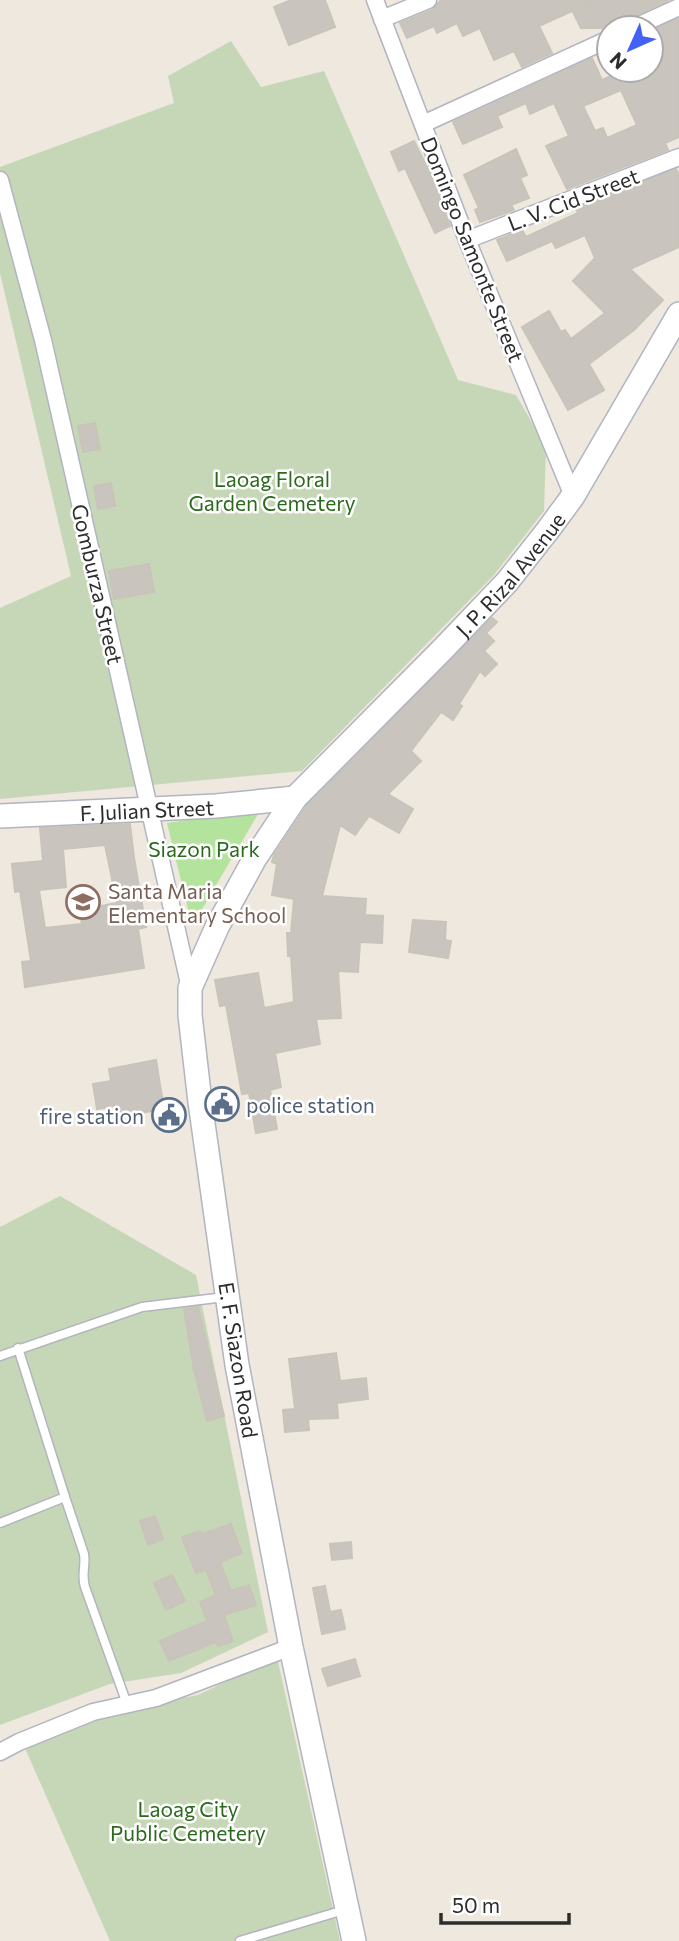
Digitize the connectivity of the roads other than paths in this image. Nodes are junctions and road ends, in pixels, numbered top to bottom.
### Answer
1 (375, 0) edge
2 (428, 0) edge
3 (382, 19) junction
4 (595, 45) edge
5 (423, 124) junction
6 (679, 157) edge
7 (0, 180) edge
8 (467, 240) junction
9 (679, 314) edge
10 (573, 496) junction
11 (295, 798) junction
12 (149, 808) junction
13 (0, 816) edge
14 (190, 989) junction
15 (228, 1297) junction
16 (18, 1348) junction
17 (0, 1356) edge
18 (65, 1497) junction
19 (0, 1523) edge
20 (291, 1647) junction
21 (127, 1704) junction
22 (0, 1752) edge
23 (347, 1909) junction
24 (240, 1941) edge
25 (354, 1941) edge

1 - 3 street, Domingo Samonte Street
2 - 3 street
3 - 5 street, Domingo Samonte Street
4 - 5 street
5 - 8 street, Domingo Samonte Street
6 - 8 street, L. V. Cid Street
7 - 12 street, Gomburza Street
8 - 10 street, Domingo Samonte Street
9 - 10 street, J. P. Rizal Avenue
10 - 11 street, J. P. Rizal Avenue
11 - 12 street, F. Julian Street
11 - 14 street, E. F. Siazon Road
12 - 13 street, F. Julian Street
12 - 14 street, Gomburza Street
14 - 15 street, E. F. Siazon Road
15 - 16 lane
15 - 20 street, E. F. Siazon Road
16 - 17 lane
16 - 18 lane
18 - 19 lane
18 - 21 lane
20 - 21 street
20 - 23 street, E. F. Siazon Road
21 - 22 street
23 - 24 lane
23 - 25 street, E. F. Siazon Road

